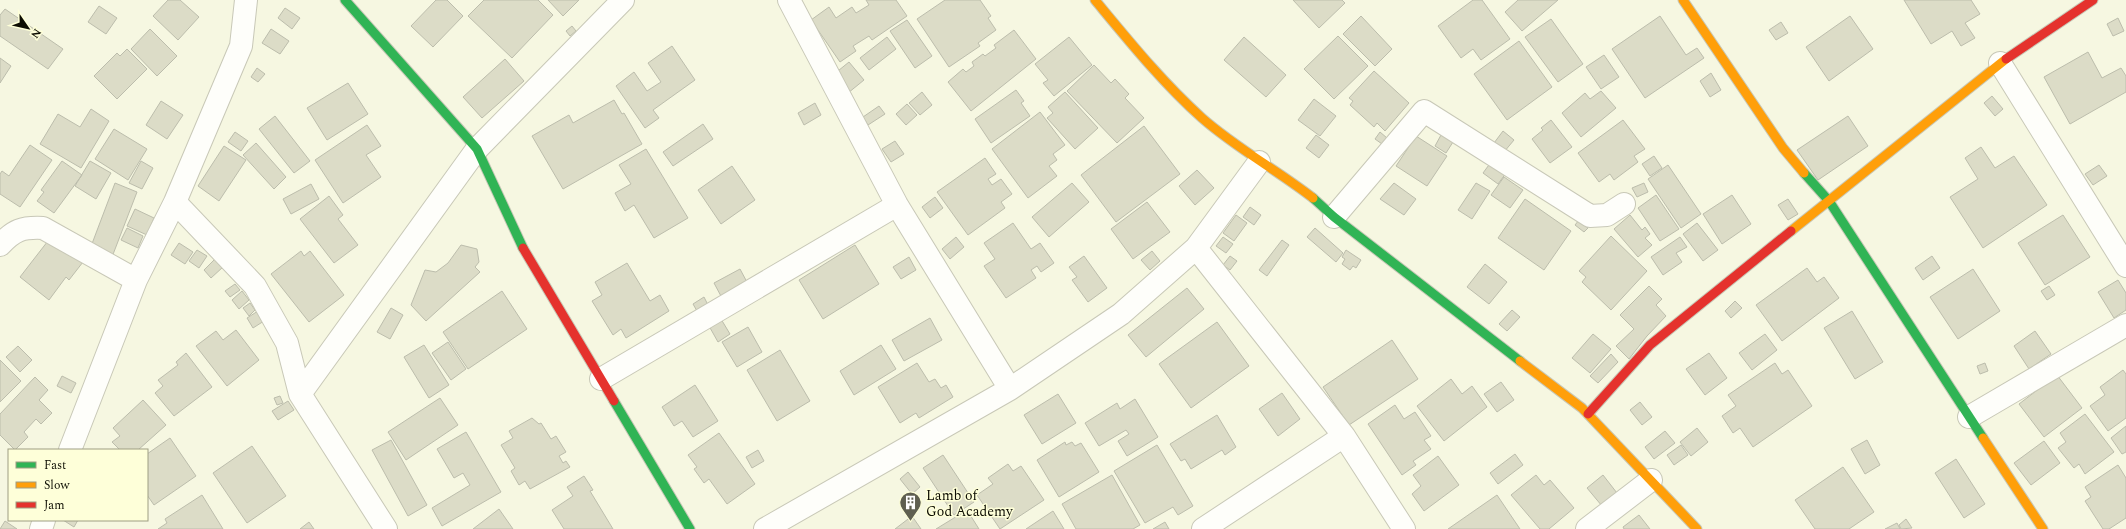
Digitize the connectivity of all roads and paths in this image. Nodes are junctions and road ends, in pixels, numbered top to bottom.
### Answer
1 (246, 0) edge
2 (345, 0) edge
3 (623, 0) edge
4 (788, 0) edge
5 (1095, 0) edge
6 (1683, 0) edge
7 (2093, 0) edge
8 (2000, 63) junction
9 (477, 149) junction
10 (1259, 162) junction
11 (1829, 201) junction
12 (175, 202) junction
13 (1624, 204) dead end
14 (897, 205) junction
15 (1334, 217) junction
16 (0, 245) edge
17 (1196, 248) junction
18 (2126, 266) edge
19 (136, 280) junction
20 (2126, 326) edge
21 (601, 379) junction
22 (1010, 389) junction
23 (300, 394) junction
24 (1588, 414) junction
25 (1969, 416) junction
26 (1344, 436) junction
27 (70, 449) edge
28 (1651, 480) junction
29 (386, 529) edge
30 (690, 529) edge
31 (765, 529) edge
32 (1203, 529) edge
33 (1404, 529) edge
34 (1587, 529) edge
35 (1697, 529) edge
36 (2043, 529) edge

1 - 12 street
2 - 9 street
3 - 9 street
4 - 14 street
5 - 10 street
6 - 11 street
7 - 8 street
8 - 11 street
8 - 18 street
9 - 21 street
9 - 23 street
10 - 15 street
10 - 17 street
11 - 24 street
11 - 25 street
12 - 19 street
12 - 23 street
13 - 15 street
14 - 21 street
14 - 22 street
15 - 24 street
16 - 19 street
17 - 22 street
17 - 26 street
19 - 27 street
20 - 25 street
21 - 30 street
22 - 31 street
23 - 29 street
24 - 28 street
25 - 36 street
26 - 32 street
26 - 33 street
28 - 34 street
28 - 35 street

